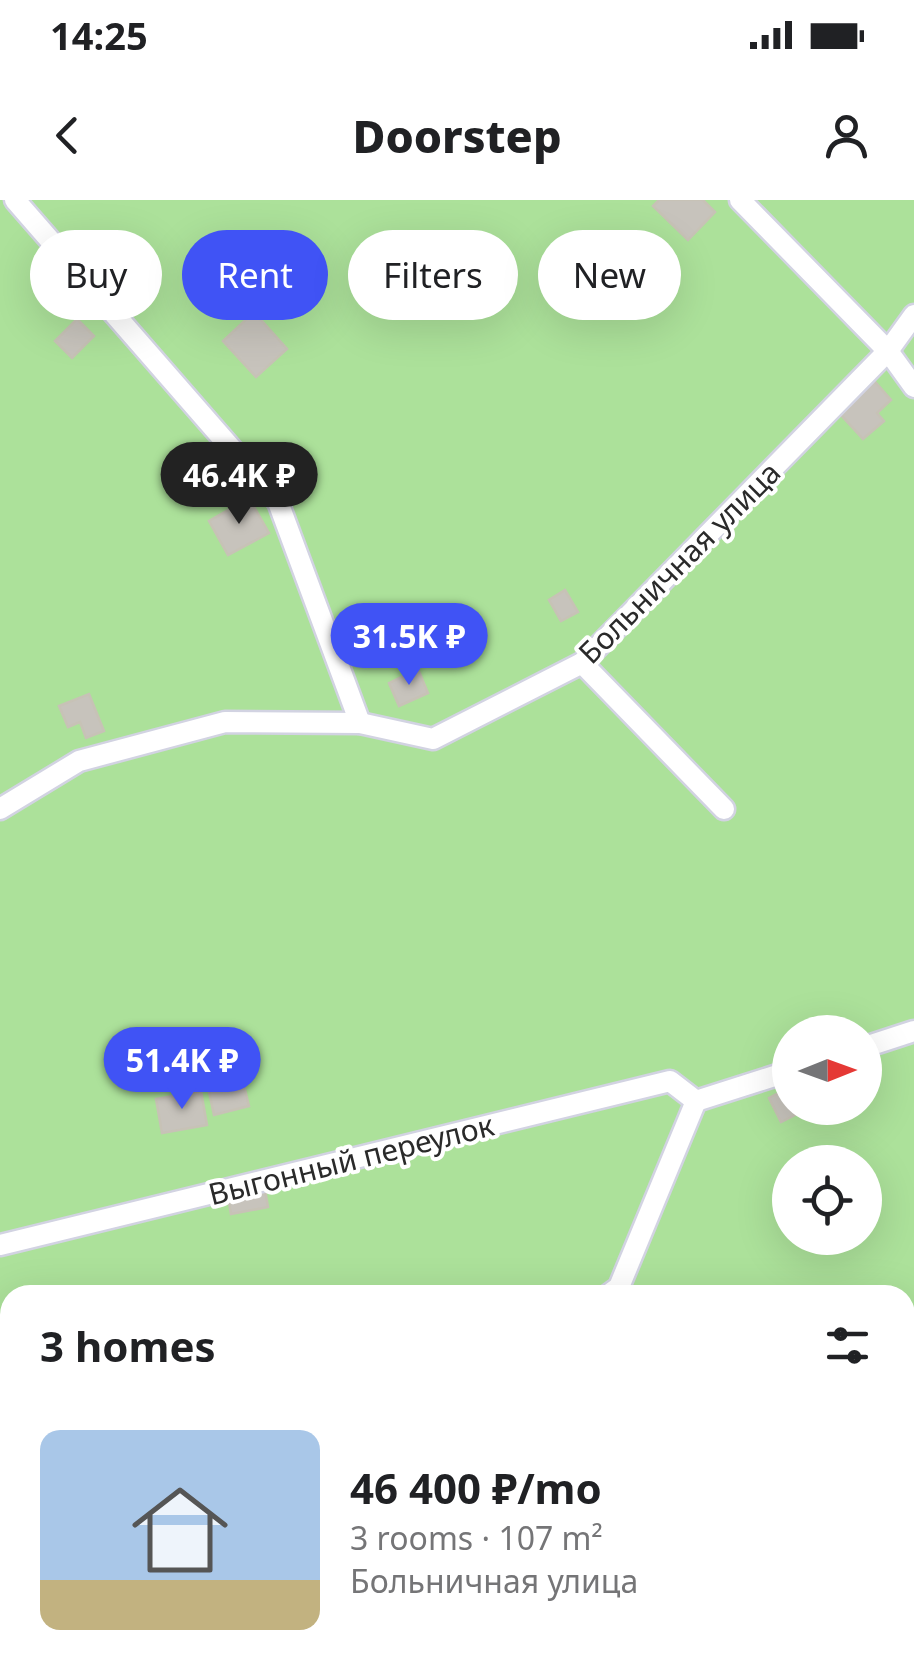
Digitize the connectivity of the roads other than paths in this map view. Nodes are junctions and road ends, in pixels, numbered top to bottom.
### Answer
1 (15, 200) edge
2 (740, 200) edge
3 (914, 315) edge
4 (888, 350) junction
5 (914, 387) edge
6 (582, 663) junction
7 (360, 723) junction
8 (0, 809) edge
9 (724, 809) dead end
10 (914, 1031) edge
11 (882, 1041) edge
12 (772, 1077) edge
13 (696, 1101) junction
14 (0, 1245) edge
15 (620, 1285) edge

1 - 7 street
2 - 4 street
3 - 4 street, Больничная улица
4 - 5 street
4 - 6 street, Больничная улица
6 - 7 street, Больничная улица
6 - 9 street
7 - 8 street, Больничная улица
10 - 11 street
12 - 13 street
13 - 14 street, Выгонный переулок
13 - 15 street

